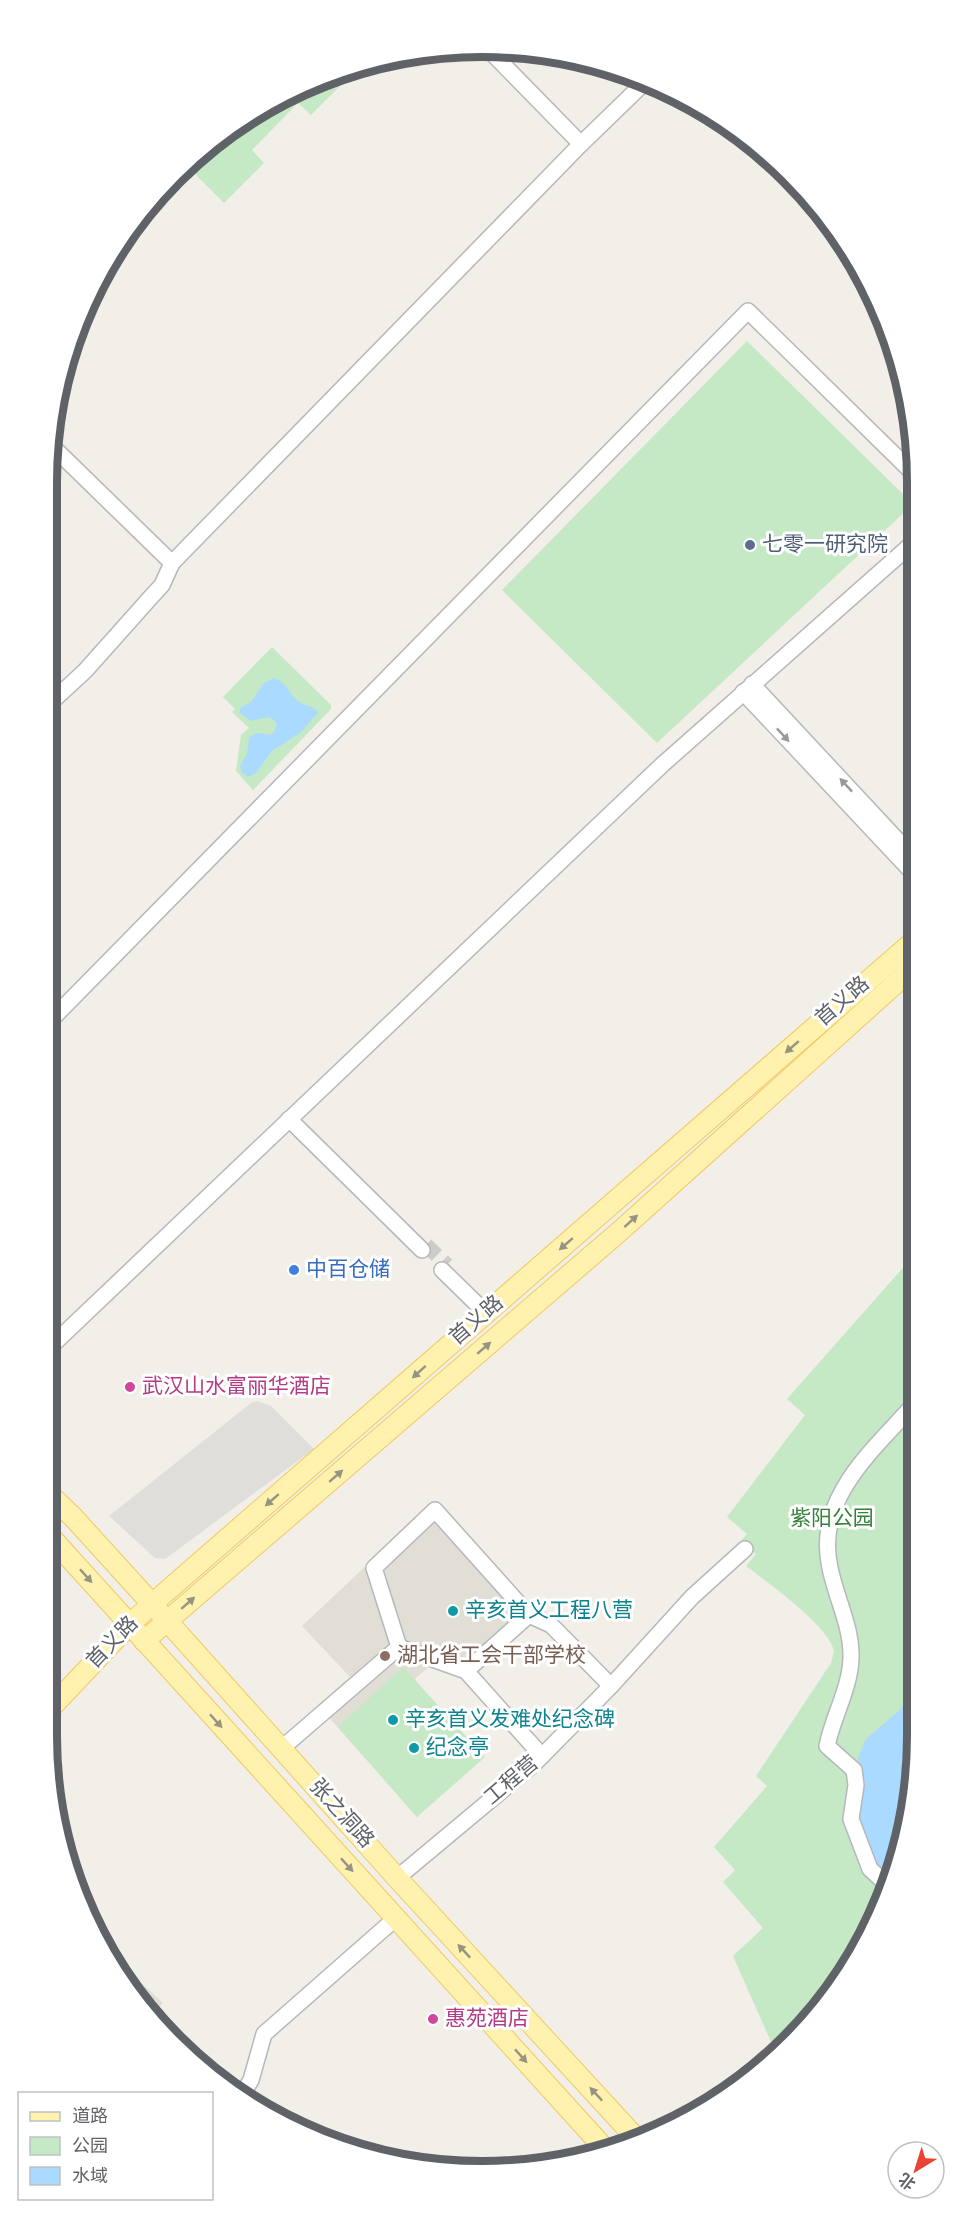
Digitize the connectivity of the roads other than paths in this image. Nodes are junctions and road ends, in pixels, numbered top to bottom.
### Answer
1 (496, 58) edge
2 (640, 87) edge
3 (581, 144) junction
4 (58, 452) edge
5 (906, 467) edge
6 (907, 548) edge
7 (172, 563) junction
8 (748, 688) junction
9 (57, 696) edge
10 (907, 851) edge
11 (907, 866) edge
12 (907, 947) edge
13 (907, 973) edge
14 (57, 1013) edge
15 (291, 1117) junction
16 (424, 1247) tunnel mouth
17 (445, 1268) tunnel mouth
18 (489, 1310) junction
19 (57, 1340) edge
20 (907, 1412) edge
21 (57, 1502) edge
22 (57, 1545) edge
23 (746, 1549) dead end
24 (152, 1604) junction
25 (528, 1615) junction
26 (168, 1621) junction
27 (129, 1625) junction
28 (144, 1641) junction
29 (399, 1647) junction
30 (466, 1671) junction
31 (611, 1686) junction
32 (57, 1700) edge
33 (282, 1748) junction
34 (542, 1756) junction
35 (397, 1878) junction
36 (882, 1880) edge
37 (396, 1918) junction
38 (246, 2089) edge
39 (631, 2134) edge
40 (601, 2144) edge

1 - 3 street
2 - 3 street
3 - 7 street
4 - 7 street
5 - 14 street
6 - 8 street
7 - 9 street
10 -> 8 street
8 -> 11 street
8 - 15 street
12 -> 18 main road, 首义路
26 -> 13 main road, 首义路
15 - 16 street
15 - 19 street
17 - 18 street
18 -> 24 main road, 首义路
20 - 36 street
21 - 24 main road, 张之洞路
22 -> 27 main road, 张之洞路
23 - 31 street, 工程营
24 - 26 main road, 张之洞路
24 - 27 main road, 首义路
25 - 29 street
25 - 30 street
25 - 31 street
26 - 28 main road, 首义路
26 - 33 main road, 张之洞路
27 - 28 main road, 张之洞路
27 - 32 main road, 首义路
28 -> 37 main road, 张之洞路
29 - 30 street
29 - 33 street
30 - 34 street
31 - 34 street, 工程营
33 - 35 main road, 张之洞路
34 - 35 street, 工程营
39 -> 35 main road, 张之洞路
37 - 38 street
37 -> 40 main road, 张之洞路

